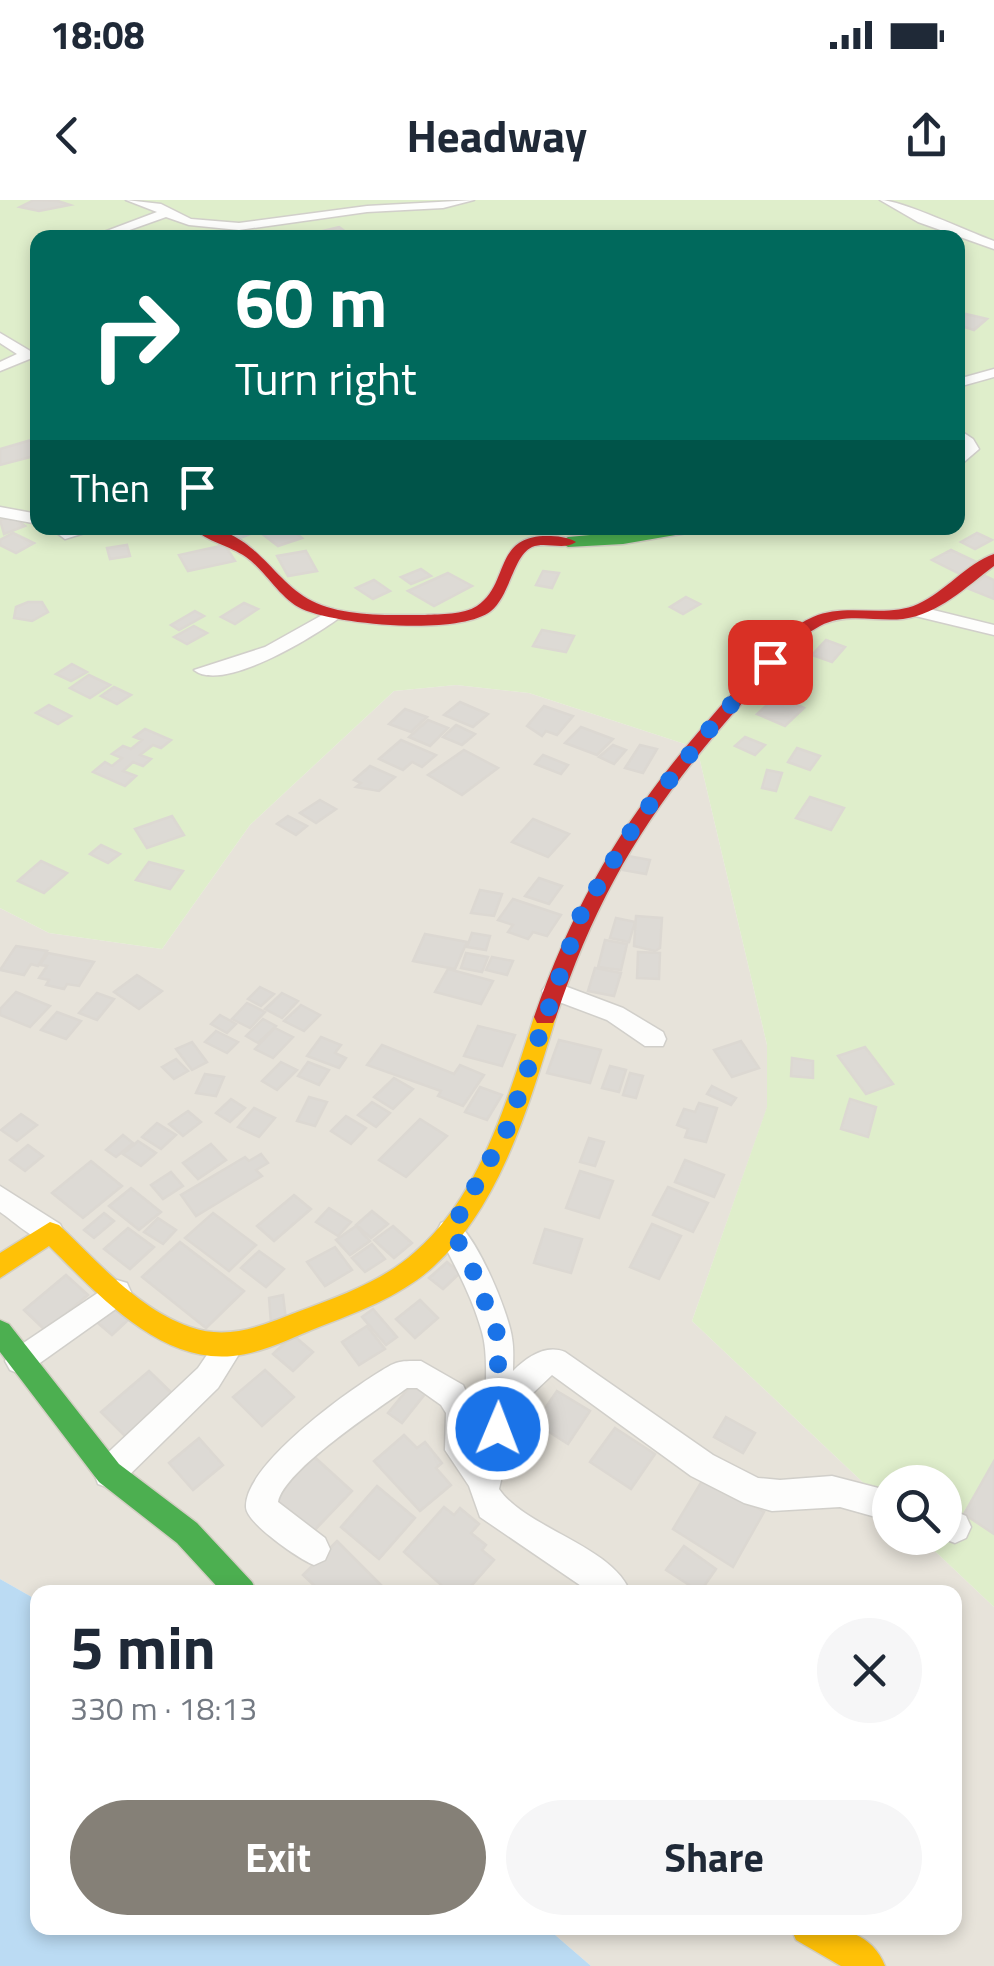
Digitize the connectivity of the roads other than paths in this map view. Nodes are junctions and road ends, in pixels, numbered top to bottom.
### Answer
1 (132, 200) edge
2 (468, 200) edge
3 (886, 200) edge
4 (166, 213) junction
5 (117, 230) edge
6 (952, 230) edge
7 (965, 235) edge
8 (994, 245) edge
9 (0, 337) edge
10 (0, 367) edge
11 (994, 373) edge
12 (965, 380) edge
13 (1, 511) edge
14 (30, 517) edge
15 (214, 535) edge
16 (641, 535) edge
17 (994, 560) edge
18 (916, 611) junction
19 (334, 614) junction
20 (994, 630) edge
21 (202, 670) dead end
22 (554, 991) junction
23 (654, 1039) dead end
24 (0, 1197) edge
25 (451, 1230) junction
26 (50, 1232) junction
27 (0, 1267) edge
28 (116, 1292) junction
29 (0, 1332) edge
30 (229, 1346) junction
31 (20, 1362) junction
32 (496, 1408) junction
33 (108, 1473) junction
34 (482, 1480) junction
35 (872, 1498) edge
36 (314, 1549) dead end
37 (235, 1585) edge
38 (606, 1585) edge
39 (821, 1935) edge
40 (868, 1966) edge

1 - 4 street
2 - 4 street
3 - 6 street
4 - 5 street
7 - 8 street
9 - 10 street
11 - 12 street
13 - 14 street
15 - 19 street
16 - 19 street
17 - 18 street
18 - 20 street
18 - 22 street
19 - 21 street
22 - 23 street
22 - 25 street
24 - 26 street
25 - 30 street
25 - 32 street
26 - 27 street
26 - 28 street
28 - 30 street
28 - 31 street
29 - 31 street
30 - 33 street
31 - 33 street
32 - 34 street
32 - 35 street
33 - 37 street
34 - 36 street
34 - 38 street
39 - 40 street

